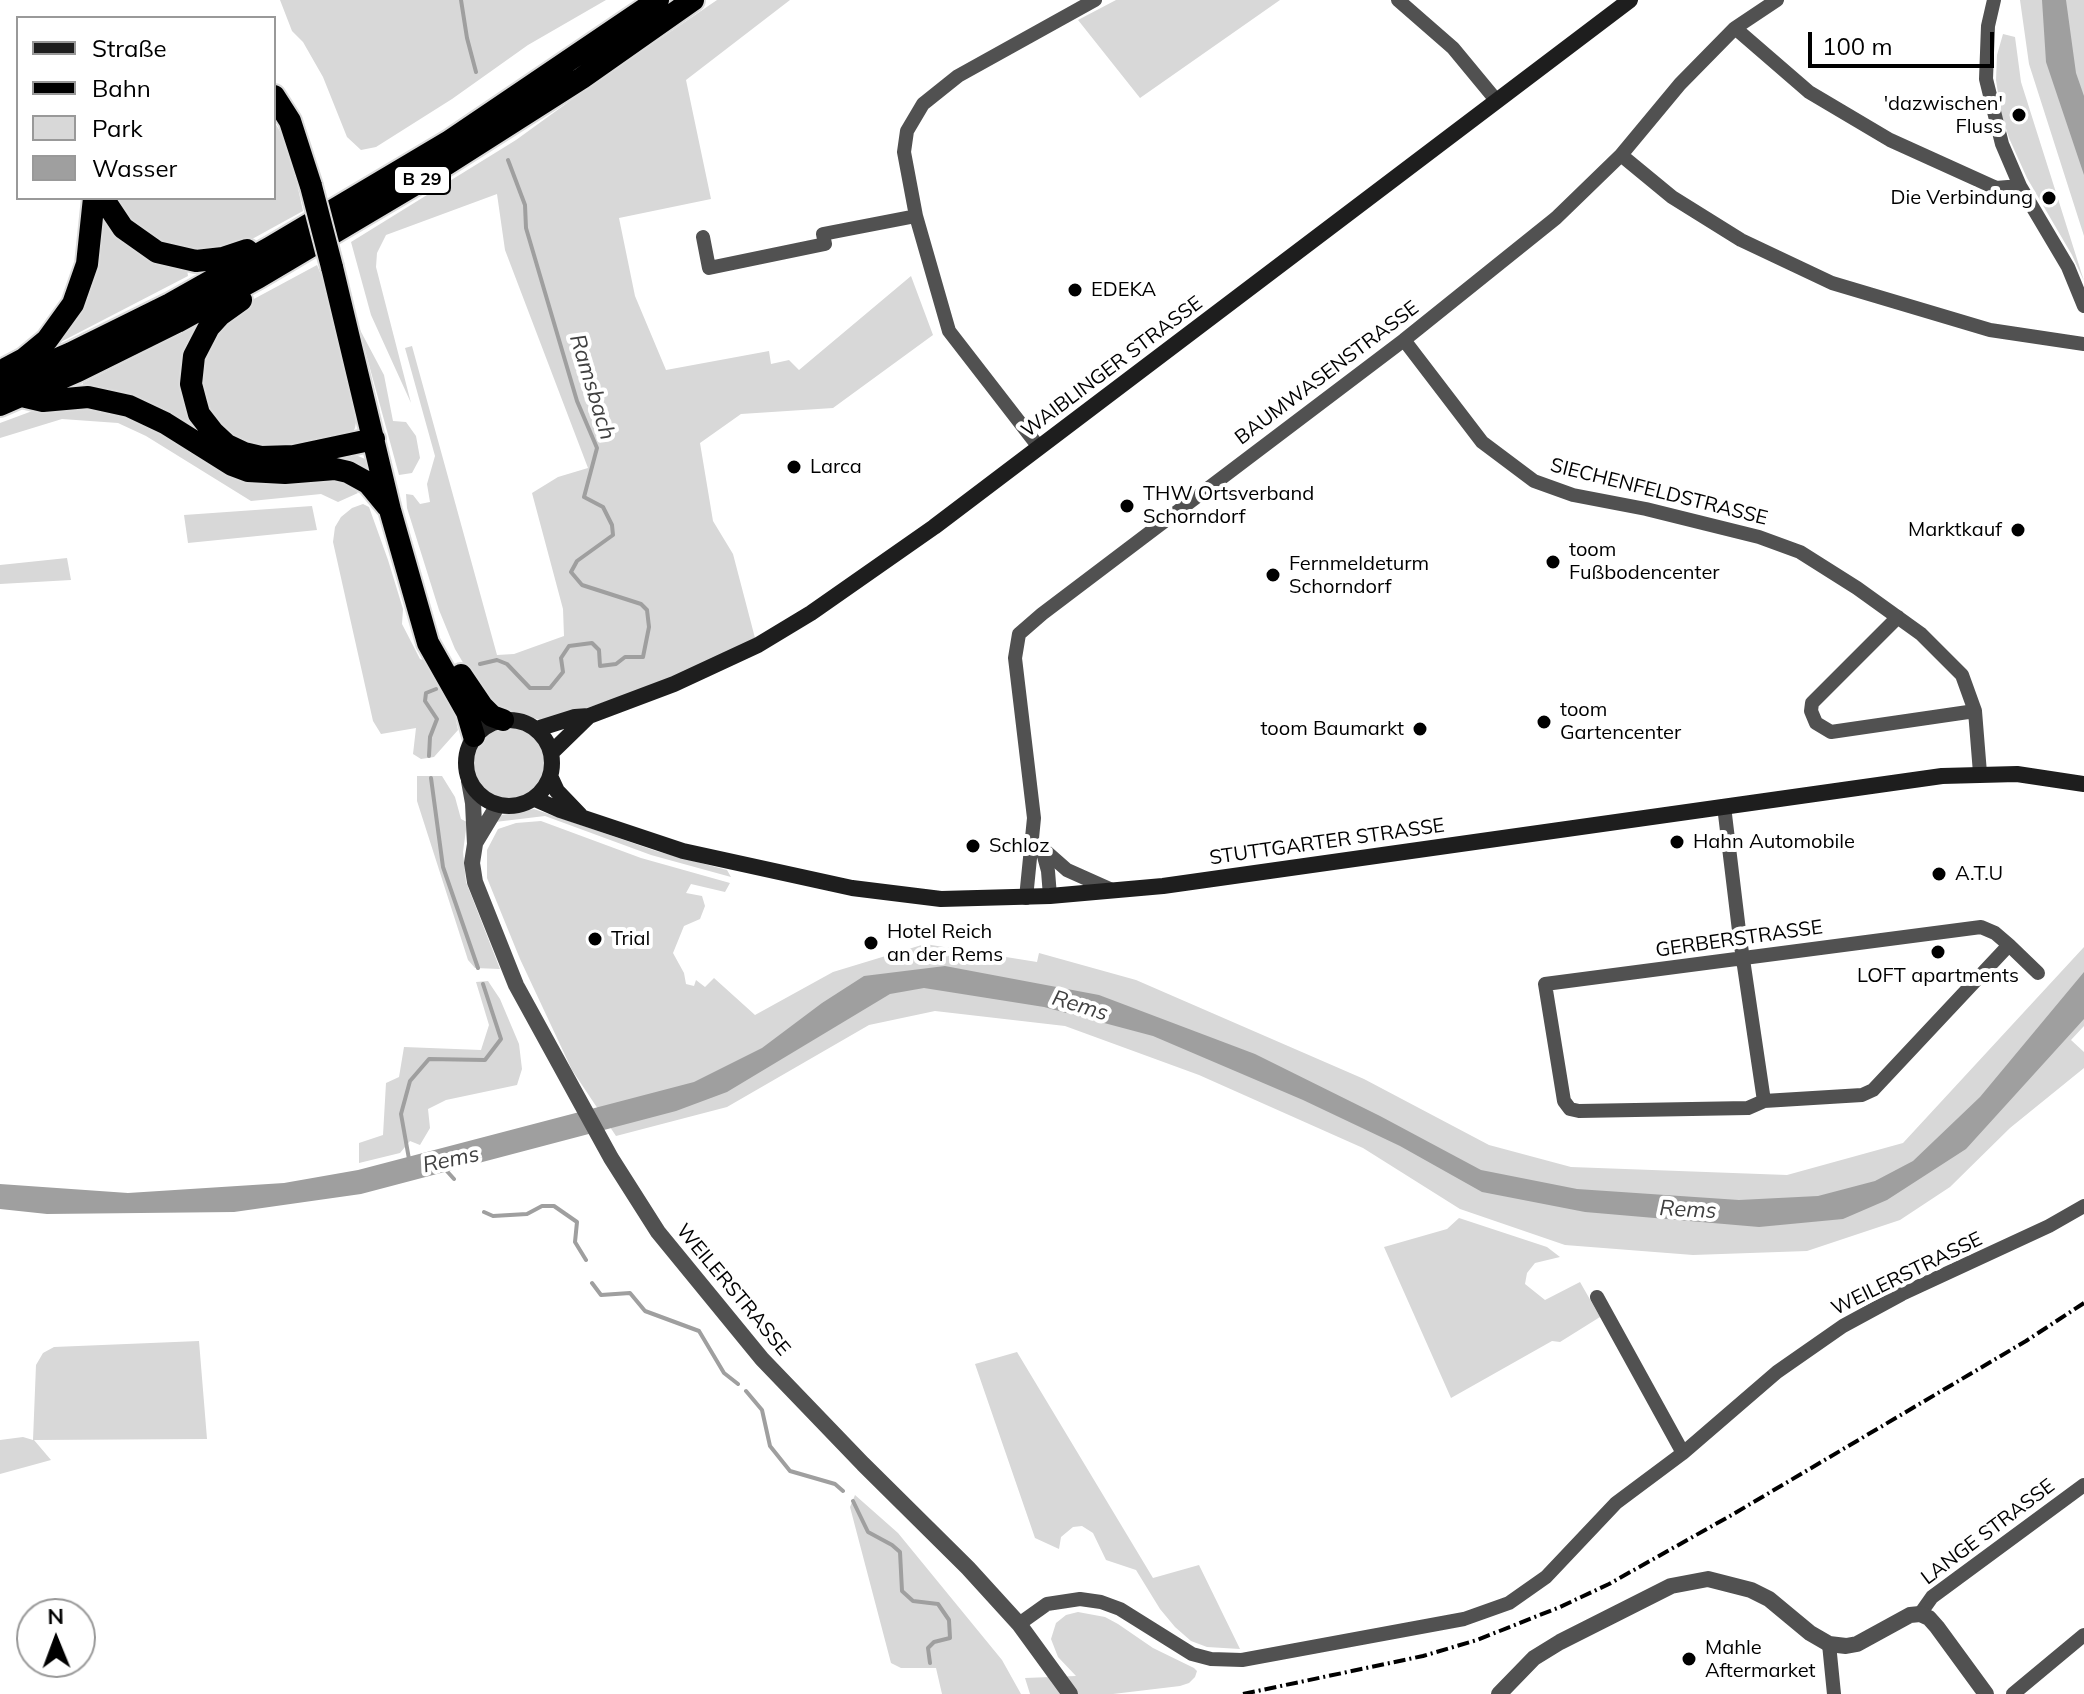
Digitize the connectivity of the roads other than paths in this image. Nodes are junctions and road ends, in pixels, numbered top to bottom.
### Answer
1 (658, 0) edge
2 (693, 0) edge
3 (1095, 0) edge
4 (1398, 0) edge
5 (1630, 0) edge
6 (1777, 0) edge
7 (1994, 0) edge
8 (1735, 28) junction
9 (276, 99) edge
10 (1496, 100) junction
11 (1621, 155) junction
12 (2020, 186) junction
13 (94, 200) edge
14 (104, 200) edge
15 (916, 216) junction
16 (703, 237) dead end
17 (271, 247) junction
18 (259, 277) junction
19 (2084, 306) edge
20 (1404, 340) junction
21 (2084, 344) edge
22 (0, 372) edge
23 (0, 384) edge
24 (23, 396) junction
25 (0, 405) edge
26 (374, 439) junction
27 (1038, 446) junction
28 (390, 510) junction
29 (404, 553) junction
30 (1898, 617) junction
31 (1975, 711) junction
32 (589, 716) junction
33 (503, 720) junction
34 (537, 729) junction
35 (474, 736) junction
36 (552, 752) junction
37 (1980, 773) junction
38 (551, 778) junction
39 (469, 781) junction
40 (2084, 784) edge
41 (535, 799) junction
42 (498, 805) junction
43 (1724, 806) junction
44 (581, 816) junction
45 (1034, 818) junction
46 (475, 844) junction
47 (1042, 848) junction
48 (1114, 891) junction
49 (1050, 896) junction
50 (1026, 898) junction
51 (2009, 945) junction
52 (1743, 958) junction
53 (2038, 973) dead end
54 (1764, 1101) junction
55 (2084, 1206) edge
56 (1597, 1297) dead end
57 (1683, 1453) junction
58 (2084, 1485) edge
59 (1920, 1614) junction
60 (1019, 1624) junction
61 (2084, 1635) edge
62 (1829, 1644) junction
63 (1070, 1694) edge
64 (1499, 1694) edge
65 (1834, 1694) edge
66 (1986, 1694) edge
67 (2013, 1694) edge

1 - 17 highway, B 29
2 - 18 highway, B 29
3 - 15 street
4 - 10 street
5 - 10 main road, WAIBLINGER STRASSE
6 - 8 street, BAUMWASENSTRASSE
7 - 12 street
8 - 11 street, BAUMWASENSTRASSE
8 - 12 street
9 - 26 highway, bridge
10 - 27 main road, WAIBLINGER STRASSE
11 - 20 street, BAUMWASENSTRASSE
11 - 21 street
12 - 19 street
13 - 22 highway
14 - 17 highway
15 - 16 street
15 - 27 street
17 - 23 highway, B 29
18 - 24 highway, B 29
18 - 26 highway
20 - 30 street, SIECHENFELDSTRASSE
20 - 45 street, BAUMWASENSTRASSE
24 - 25 highway, B 29
24 - 28 highway
26 - 28 highway
27 - 32 main road, WAIBLINGER STRASSE
28 - 29 highway
29 - 33 highway
29 - 35 highway
30 - 31 street, SIECHENFELDSTRASSE
30 - 31 street
31 - 37 street, SIECHENFELDSTRASSE
32 - 34 main road, WAIBLINGER STRASSE
32 - 36 main road, WAIBLINGER STRASSE
33 - 34 main road
33 - 35 main road
34 - 36 main road
35 - 39 main road
36 - 38 main road
37 - 40 main road, STUTTGARTER STRASSE
37 - 43 main road, STUTTGARTER STRASSE
38 - 41 main road
38 - 44 main road, STUTTGARTER STRASSE
39 - 42 main road
39 - 46 street, WEILERSTRASSE
41 - 42 main road
41 - 44 main road, STUTTGARTER STRASSE
42 - 46 street
43 - 48 main road, STUTTGARTER STRASSE
43 - 52 street
44 - 50 main road, STUTTGARTER STRASSE
45 - 47 street, BAUMWASENSTRASSE
45 - 50 street, BAUMWASENSTRASSE
46 - 60 street, WEILERSTRASSE
47 - 48 street
47 - 49 street, BAUMWASENSTRASSE
48 - 49 main road, STUTTGARTER STRASSE
49 - 50 main road, STUTTGARTER STRASSE
51 - 52 street, GERBERSTRASSE
51 - 53 street, GERBERSTRASSE
51 - 54 street
52 - 54 street
52 - 54 street, GERBERSTRASSE
55 - 57 street, WEILERSTRASSE
56 - 57 street
57 - 60 street, WEILERSTRASSE
58 - 59 street, LANGE STRASSE
59 - 62 street
59 - 66 street
60 - 63 street, WEILERSTRASSE
61 - 67 street
62 - 64 street
62 - 65 street

